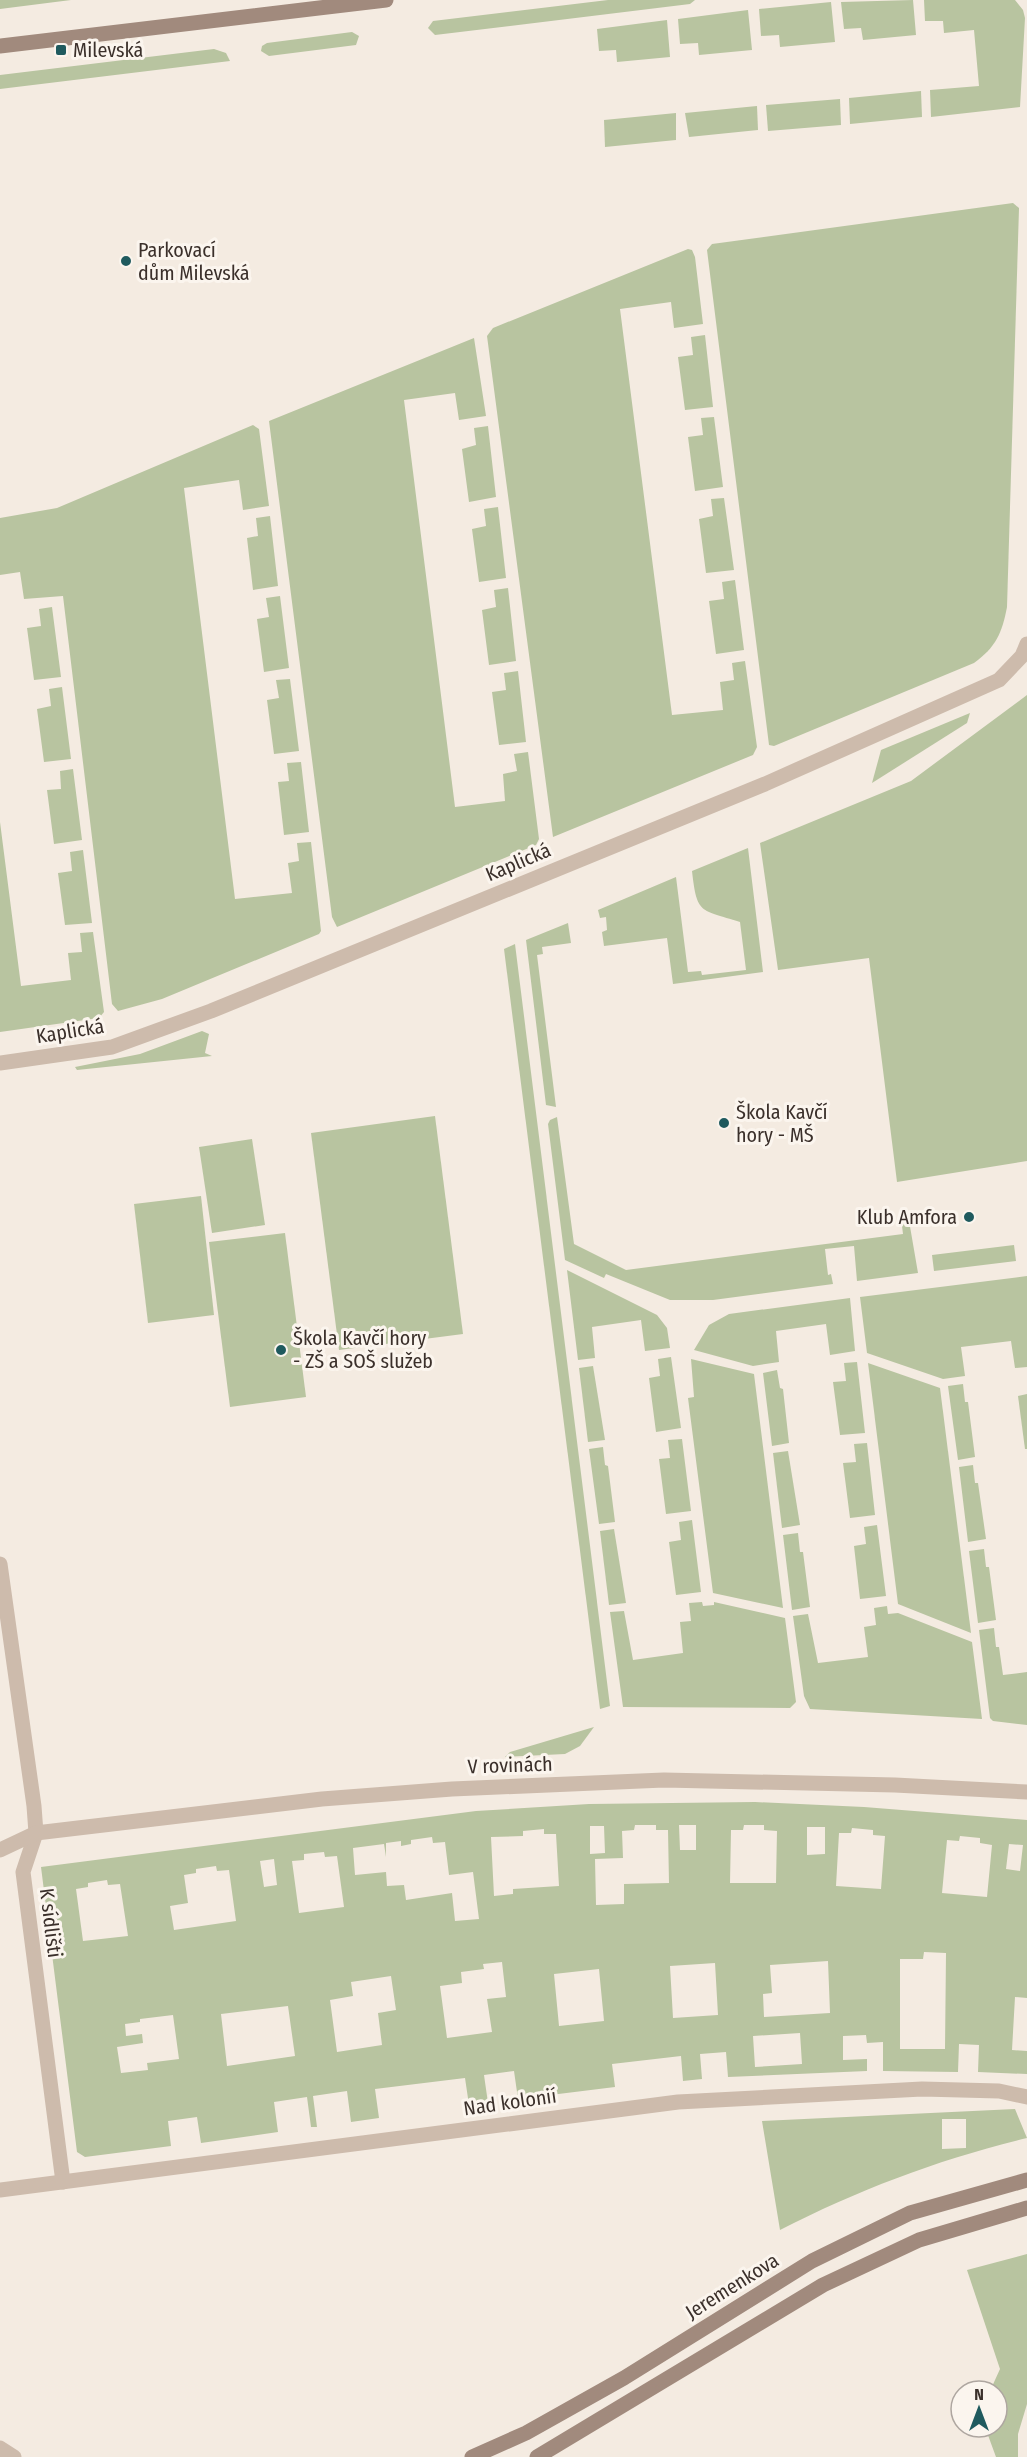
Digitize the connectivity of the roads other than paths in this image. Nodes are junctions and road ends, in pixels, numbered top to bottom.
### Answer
1 (386, 0) edge
2 (0, 46) edge
3 (1027, 644) edge
4 (0, 1063) edge
5 (0, 1564) edge
6 (1027, 1792) edge
7 (36, 1833) junction
8 (0, 1850) edge
9 (1027, 2097) edge
10 (1027, 2180) edge
11 (63, 2182) junction
12 (0, 2190) edge
13 (1027, 2208) edge
14 (0, 2448) edge
15 (14, 2457) edge
16 (472, 2457) edge
17 (537, 2457) edge

1 - 2 street
3 - 4 street, Kaplická
5 - 7 street, K sídlišti
6 - 7 street, V rovinách
7 - 8 street, V rovinách
7 - 11 street, K sídlišti
9 - 11 street, Nad kolonií
10 - 16 street, Jeremenkova
11 - 12 street, Nad kolonií
13 - 17 street
14 - 15 street

